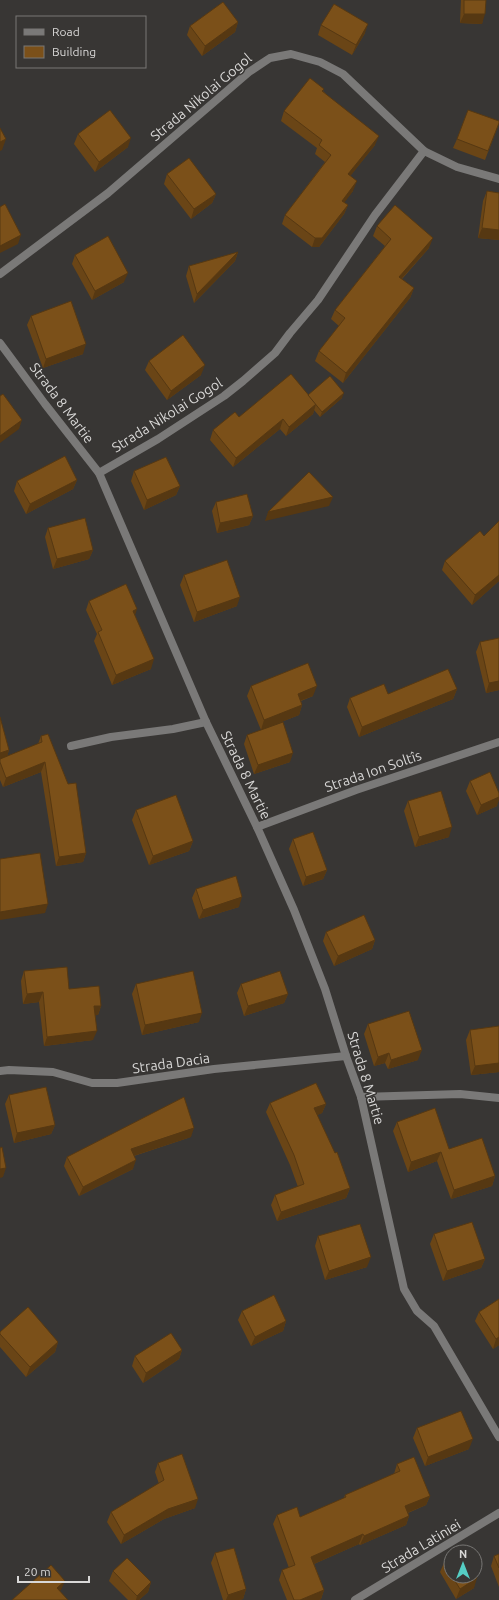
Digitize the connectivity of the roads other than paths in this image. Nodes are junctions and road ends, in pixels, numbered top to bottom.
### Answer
1 (424, 151) junction
2 (499, 179) edge
3 (0, 274) edge
4 (0, 343) edge
5 (99, 473) junction
6 (206, 722) junction
7 (499, 742) edge
8 (71, 746) dead end
9 (257, 827) junction
10 (346, 1056) junction
11 (0, 1071) edge
12 (362, 1097) junction
13 (499, 1098) edge
14 (499, 1437) edge
15 (499, 1513) edge
16 (355, 1600) edge

1 - 2 street, Strada Nikolai Gogol
1 - 3 street, Strada Nikolai Gogol
1 - 5 street, Strada Nikolai Gogol
4 - 5 street, Strada 8 Martie
5 - 6 street, Strada 8 Martie
6 - 8 street, Strada 8 Martie
6 - 9 street, Strada 8 Martie
7 - 9 street, Strada Ion Soltîs
9 - 10 street, Strada 8 Martie
10 - 11 street, Strada Dacia
10 - 12 street, Strada 8 Martie
12 - 13 street
12 - 14 street, Strada 8 Martie
15 - 16 street, Strada Latiniei

